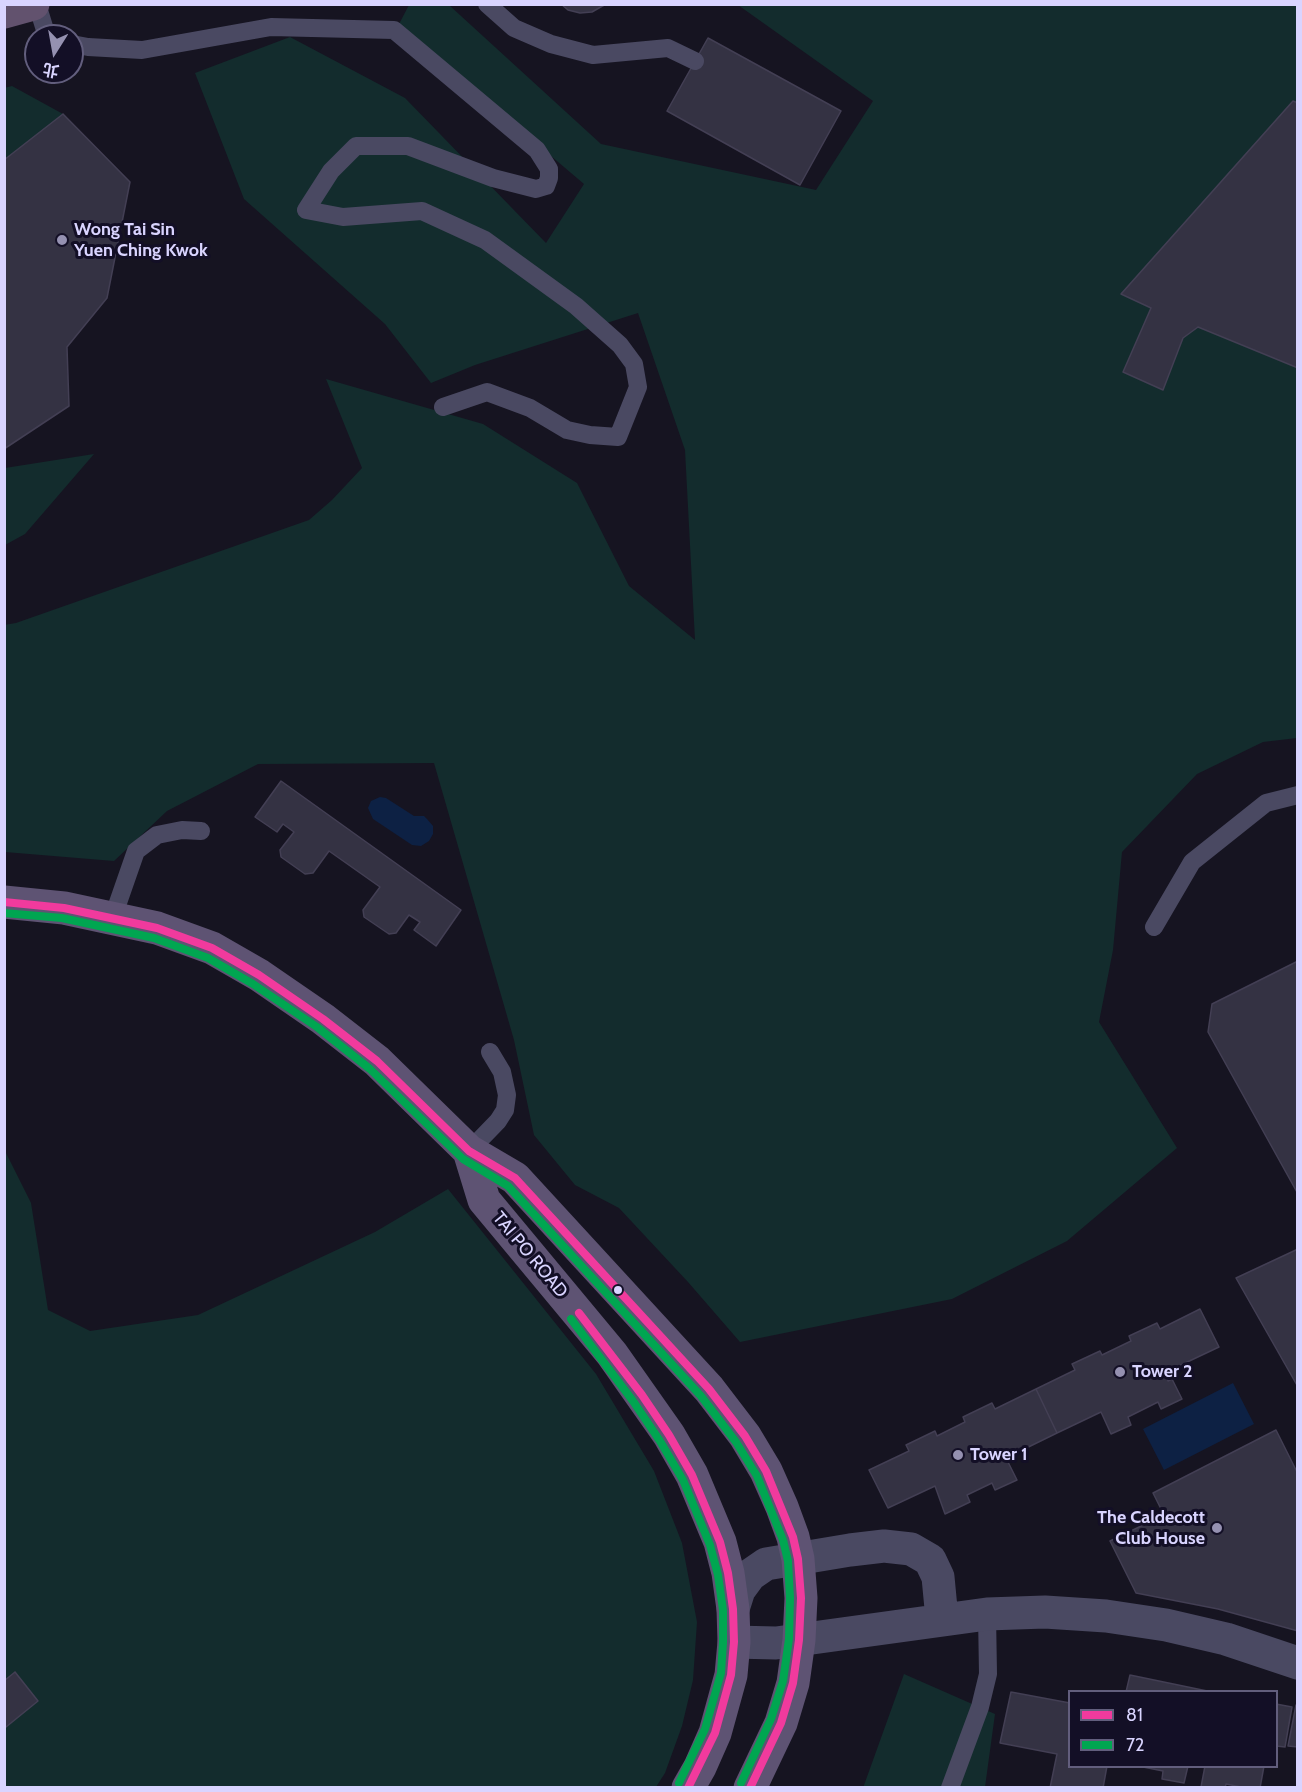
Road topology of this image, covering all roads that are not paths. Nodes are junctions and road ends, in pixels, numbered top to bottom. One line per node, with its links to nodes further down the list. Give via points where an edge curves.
1 (35, 4): 3 (highway); 4 (lane)
2 (487, 4): 6 (lane, via 514,28 550,44 593,55 668,48)
3 (4, 12)
4 (43, 24)
5 (84, 46): 7 (lane, via 142,50 272,27 394,30 537,150 549,169 549,178 546,186 536,189 493,178 408,146 356,146 331,171 306,210 343,217 422,211 485,240 576,306 620,345 634,364 638,387 618,437 567,430 530,408 487,392)
6 (695, 61)
7 (443, 407)
8 (1298, 795): 12 (lane, via 1266,802 1192,862)
9 (201, 831): 11 (lane, via 157,835 136,851)
10 (4, 902): 11 (main road, TAI PO ROAD)
11 (113, 917): 14 (main road, TAI PO ROAD, via 212,948 259,975 377,1061)
12 (1154, 927)
13 (490, 1052): 14 (lane, via 502,1071 507,1095 505,1110)
14 (469, 1150): 15 (main road, TAI PO ROAD, via 515,1178 709,1389 766,1471); 16 (main road, TAI PO ROAD, via 484,1200 605,1346 669,1435 692,1475 716,1532)
15 (798, 1559): 16 (street, via 766,1564 750,1575 739,1590); 18 (street, via 884,1546 911,1549 930,1560 938,1577); 19 (main road, TAI PO ROAD)
16 (733, 1609): 20 (main road, TAI PO ROAD)
17 (987, 1614): 18 (street); 21 (street, via 1045,1612 1166,1625 1226,1639); 24 (lane, via 988,1674)
18 (942, 1619): 19 (street)
19 (799, 1640): 20 (street); 23 (main road, TAI PO ROAD, via 793,1683 781,1723)
20 (734, 1642): 22 (main road, TAI PO ROAD, via 731,1675 715,1733)
21 (1298, 1663)
22 (688, 1788)
23 (750, 1788)
24 (950, 1788)

